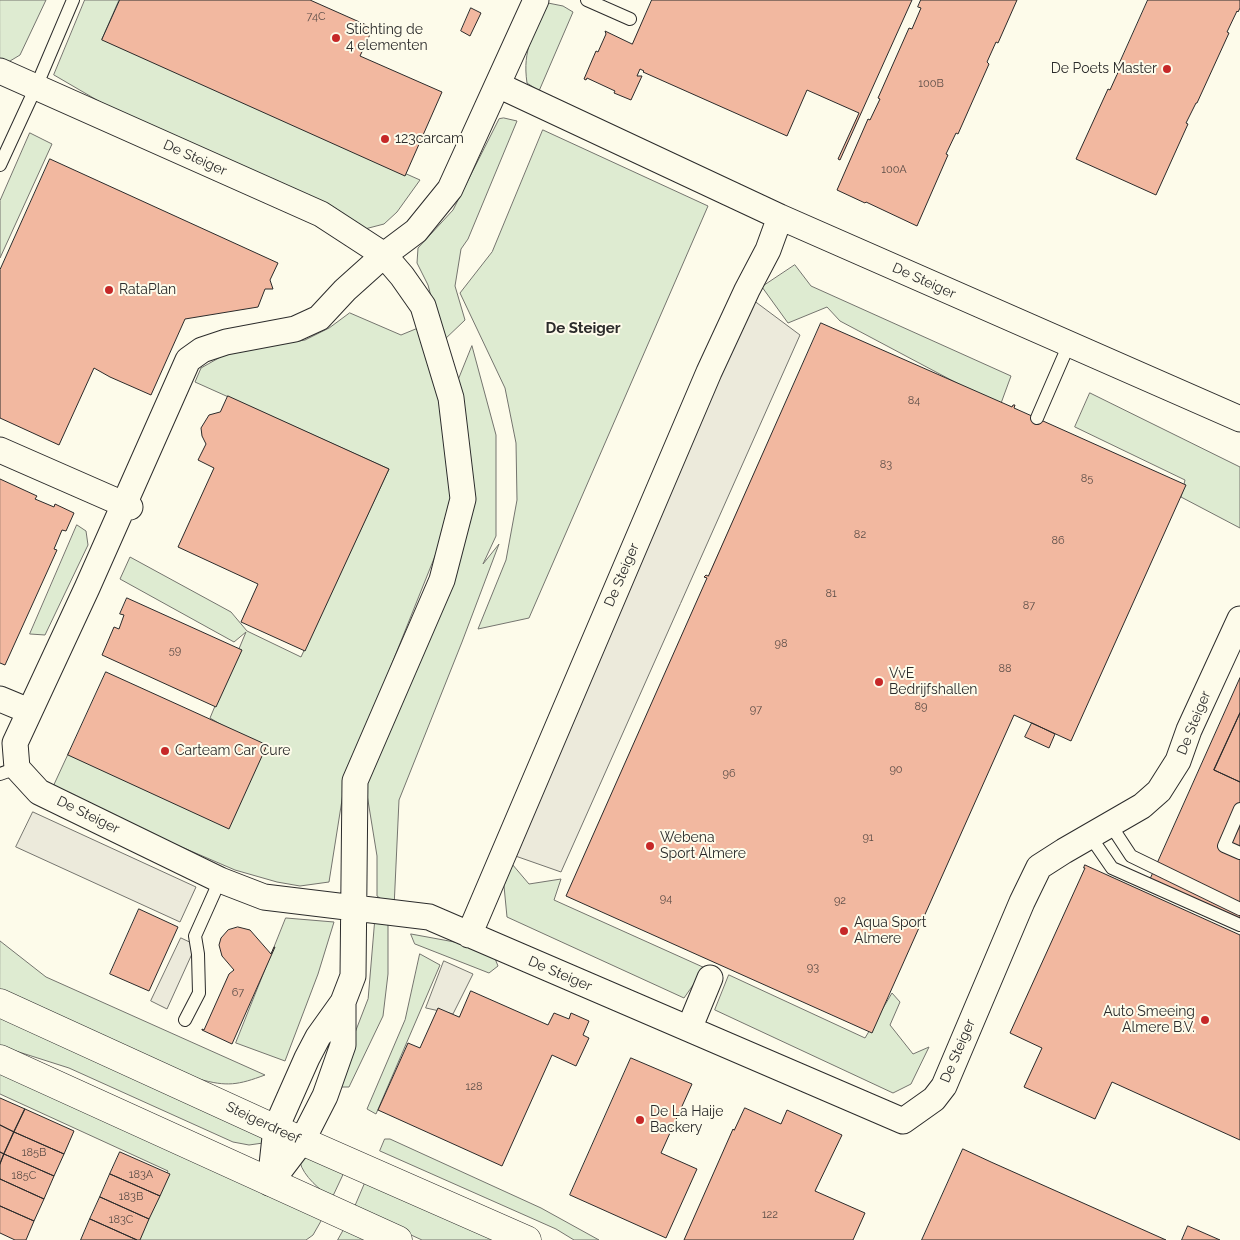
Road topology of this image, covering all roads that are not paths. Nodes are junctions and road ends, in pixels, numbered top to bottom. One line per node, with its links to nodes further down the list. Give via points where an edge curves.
1 (73, 0): 7 (lane)
2 (536, 0): 6 (street, De Steiger)
3 (587, 0): 4 (lane)
4 (630, 19)
5 (0, 71): 7 (street, De Steiger)
6 (498, 85): 9 (street, De Steiger); 10 (street, De Steiger, via 450,189 416,231)
7 (36, 87): 8 (lane); 10 (street, De Steiger, via 321,214)
8 (0, 165)
9 (780, 217): 11 (street, De Steiger); 27 (street, De Steiger, via 768,250 709,372)
10 (384, 255): 15 (street, De Steiger, via 319,318 295,329 226,342 202,350 188,360); 24 (street, De Steiger, via 423,306 451,398 463,499 442,580 355,781)
11 (1068, 344): 12 (lane); 13 (street, De Steiger)
12 (1037, 418)
13 (1240, 419)
14 (0, 450): 15 (street)
15 (127, 506): 18 (street, De Steiger)
16 (1240, 619): 21 (street, De Steiger, via 1178,760 1159,790 1142,806)
17 (0, 699): 18 (street)
18 (29, 711): 19 (street, De Steiger, via 15,743)
19 (8, 771): 23 (street, De Steiger, via 39,792)
20 (1240, 809): 22 (lane, via 1224,846)
21 (1100, 830): 25 (lane, via 1131,856); 26 (lane, via 1112,868); 32 (street, De Steiger, via 1039,867 944,1086 934,1099 903,1121)
22 (1240, 853)
23 (220, 880): 24 (street, De Steiger, via 264,897); 31 (lane, via 195,936 199,993)
24 (355, 908): 27 (street, De Steiger, via 429,917); 29 (street, De Steiger, via 353,976)
25 (1240, 909)
26 (1240, 925)
27 (469, 935): 32 (street, De Steiger)
28 (710, 978): 32 (street)
29 (343, 1002): 34 (street, De Steiger, via 318,1037); 35 (street, De Steiger, via 343,1045 325,1096)
30 (0, 1003): 34 (main road, Steigerdreef)
31 (185, 1020)
32 (689, 1030)
33 (0, 1060): 36 (main road)
34 (276, 1128): 35 (main road, Steigerdreef); 36 (street, De Steiger)
35 (302, 1141): 36 (street, De Steiger); 38 (main road, Steigerdreef)
36 (270, 1182): 37 (main road)
37 (398, 1240)
38 (527, 1240)

